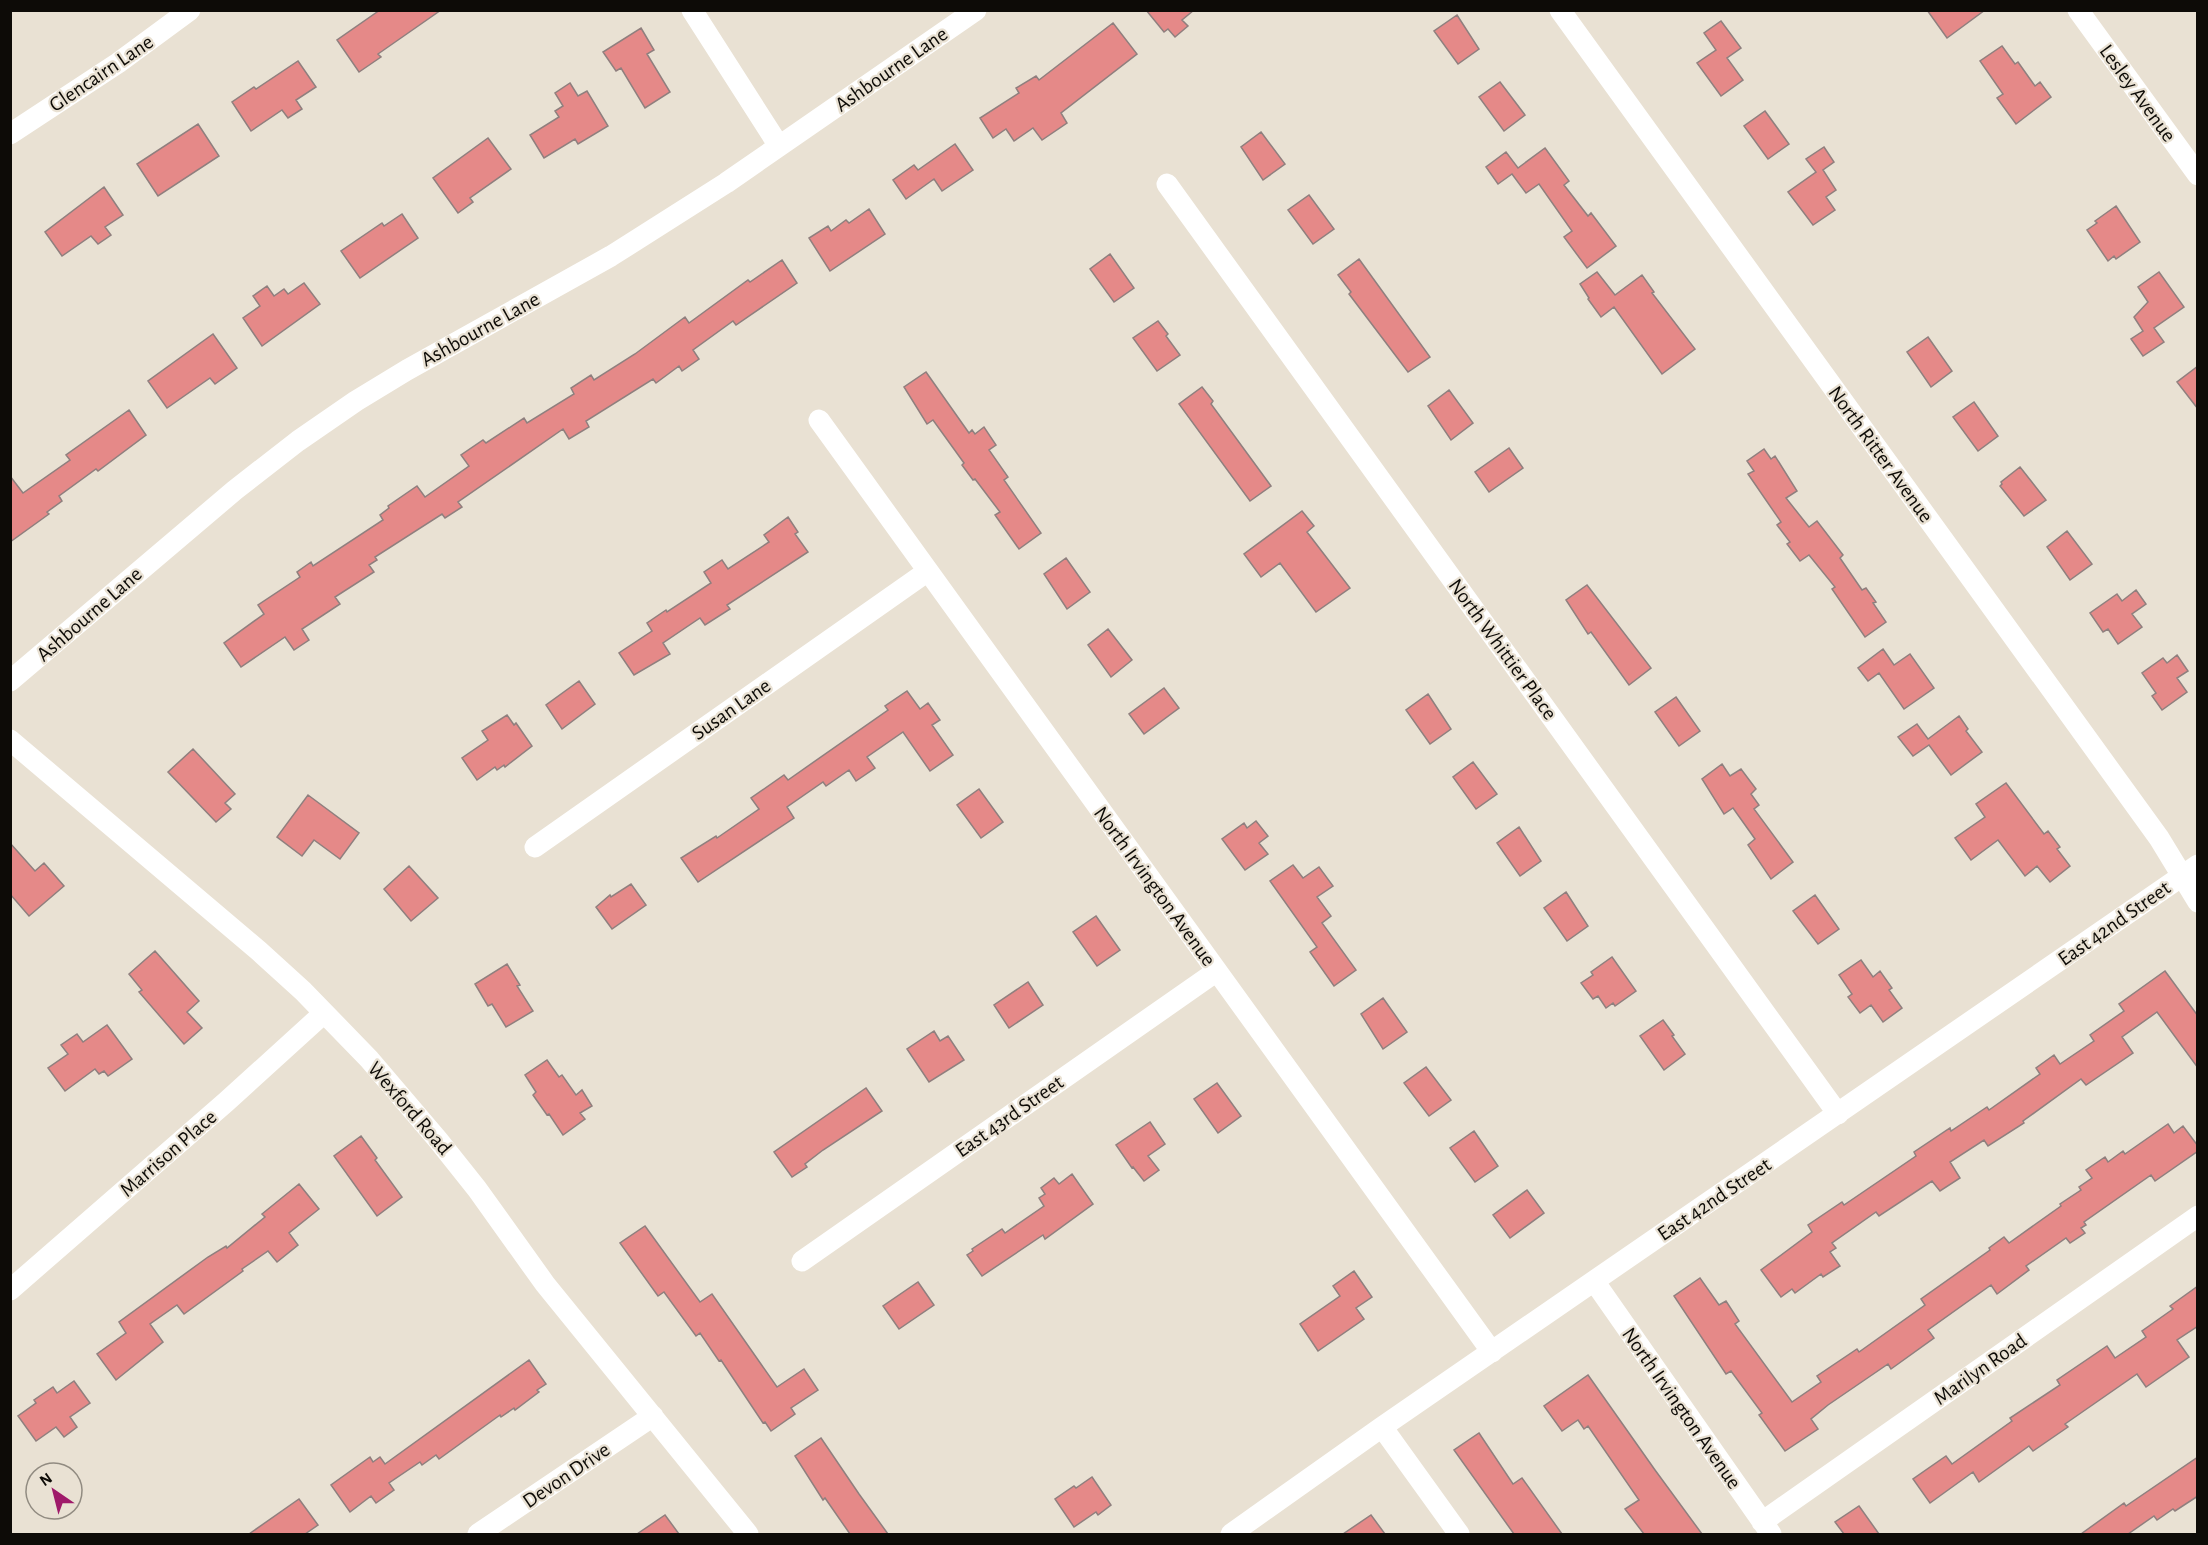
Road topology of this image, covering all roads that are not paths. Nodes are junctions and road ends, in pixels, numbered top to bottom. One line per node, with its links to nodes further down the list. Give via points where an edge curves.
1 (190, 10): 6 (street, Glencairn Lane)
2 (692, 10): 7 (street)
3 (976, 10): 7 (street, Ashbourne Lane)
4 (1560, 10): 15 (street, North Ritter Avenue, via 2159,838)
5 (2078, 10): 8 (street, Lesley Avenue)
6 (10, 134)
7 (779, 146): 12 (street, Ashbourne Lane, via 611,256 407,370 298,441)
8 (2198, 175)
9 (1167, 184): 19 (street, North Whittier Place)
10 (819, 420): 11 (street, North Irvington Avenue)
11 (928, 571): 14 (street, Susan Lane); 17 (street, North Irvington Avenue)
12 (10, 681)
13 (10, 740): 18 (street, Wexford Road, via 236,931)
14 (535, 847)
15 (2190, 871): 16 (street, North Ritter Avenue); 19 (street, East 42nd Street)
16 (2198, 902)
17 (1216, 972): 21 (street, East 43rd Street); 24 (street, North Irvington Avenue)
18 (324, 1013): 23 (street, Marrison Place); 25 (street, Wexford Road, via 438,1140 545,1284)
19 (1838, 1114): 22 (street, East 42nd Street)
20 (2198, 1216): 27 (street, Marilyn Road)
21 (802, 1262)
22 (1594, 1281): 24 (street, East 42nd Street); 27 (street, North Irvington Avenue)
23 (10, 1290)
24 (1492, 1352): 26 (street, East 42nd Street)
25 (653, 1416): 28 (street, Devon Drive); 29 (street, Wexford Road)
26 (1382, 1427): 30 (street, East 42nd Street); 31 (street)
27 (1766, 1528)
28 (478, 1534)
29 (748, 1534)
30 (1231, 1534)
31 (1459, 1534)

